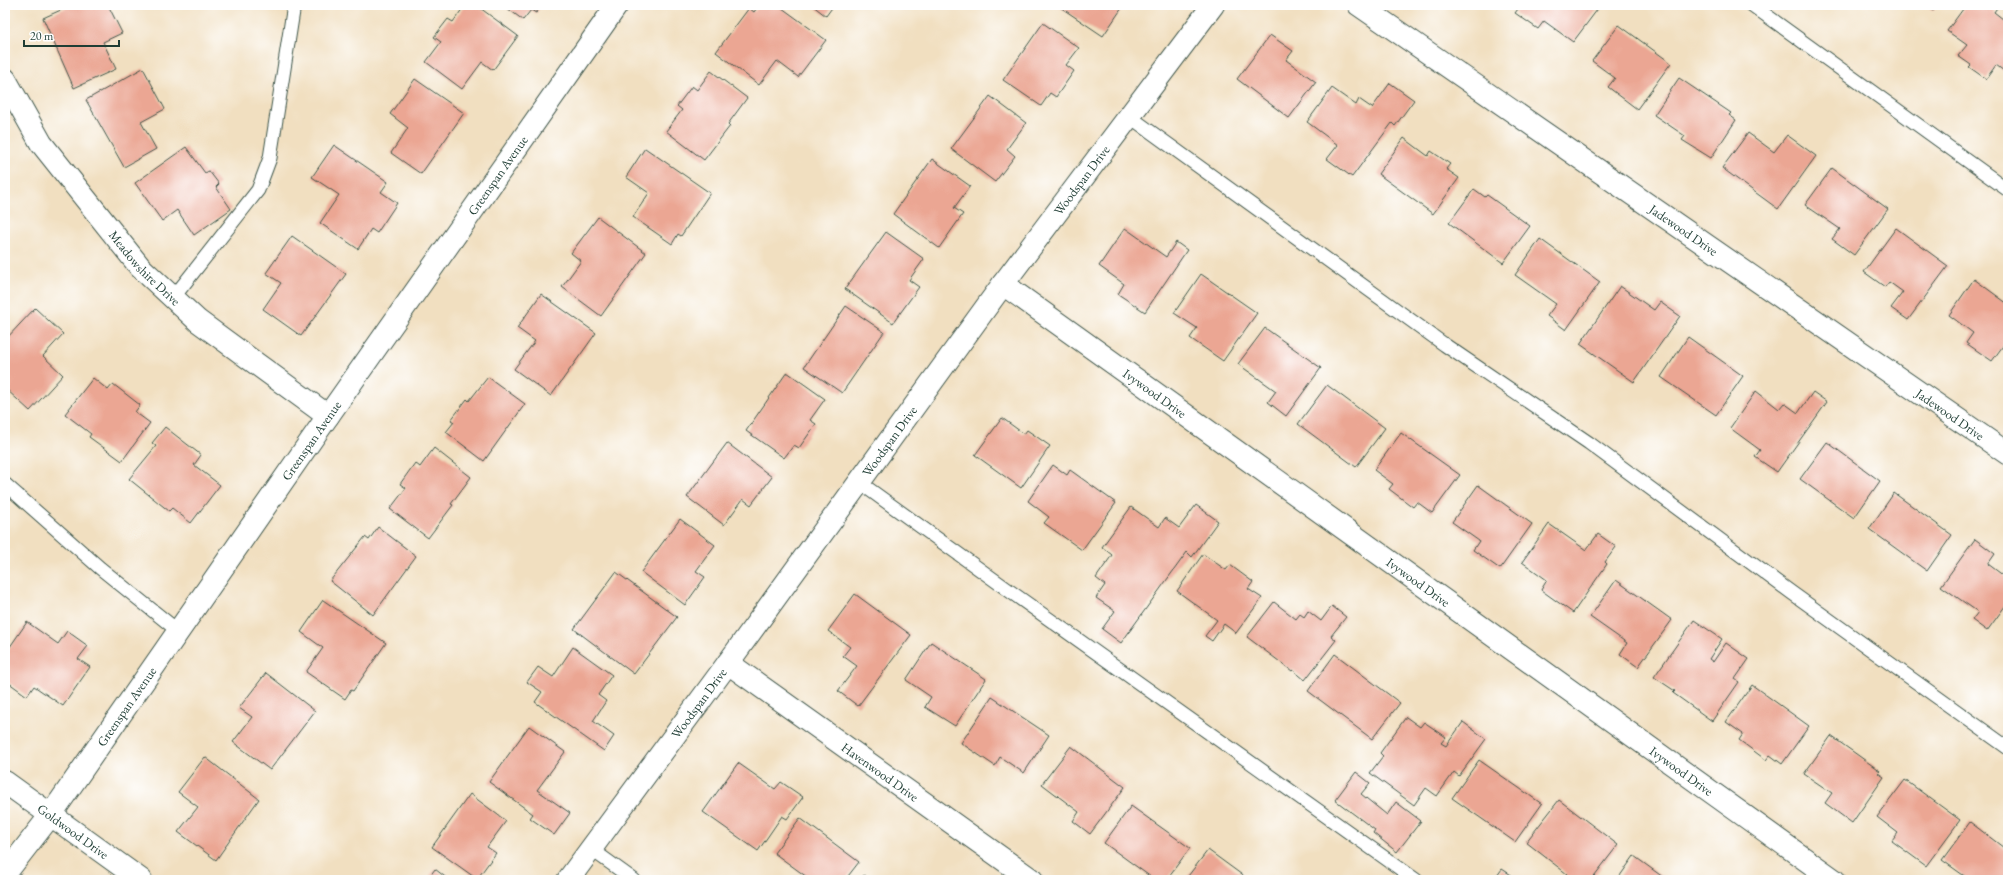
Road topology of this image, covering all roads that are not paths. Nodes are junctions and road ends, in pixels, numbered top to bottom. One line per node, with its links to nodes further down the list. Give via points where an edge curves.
1 (294, 5): 10 (lane, via 270,158 258,190)
2 (617, 5): 11 (street, Greenspan Avenue)
3 (1213, 5): 7 (street, Woodspan Drive)
4 (1359, 5): 12 (street, Jadewood Drive)
5 (1752, 5): 8 (lane)
6 (5, 79): 10 (street, Meadowshire Drive, via 41,143 140,267)
7 (1129, 116): 9 (street, Woodspan Drive); 17 (lane, via 1445,345 1589,443)
8 (2008, 190)
9 (1003, 284): 13 (street, Woodspan Drive); 27 (street, Ivywood Drive)
10 (173, 298): 11 (street, Meadowshire Drive, via 198,321)
11 (328, 416): 15 (street, Greenspan Avenue)
12 (2008, 454)
13 (859, 482): 16 (street, Woodspan Drive); 26 (lane)
14 (5, 484): 15 (lane, via 100,568)
15 (178, 631): 19 (street, Greenspan Avenue)
16 (728, 663): 20 (street, Woodspan Drive); 25 (street, Havenwood Drive)
17 (2008, 748)
18 (5, 782): 19 (street, Goldwood Drive)
19 (50, 816): 21 (street, Greenspan Avenue); 22 (street, Goldwood Drive)
20 (591, 849): 23 (street, Woodspan Drive); 24 (lane)
21 (5, 874)
22 (141, 880)
23 (568, 880)
24 (634, 880)
25 (1032, 880)
26 (1416, 880)
27 (1834, 880)

